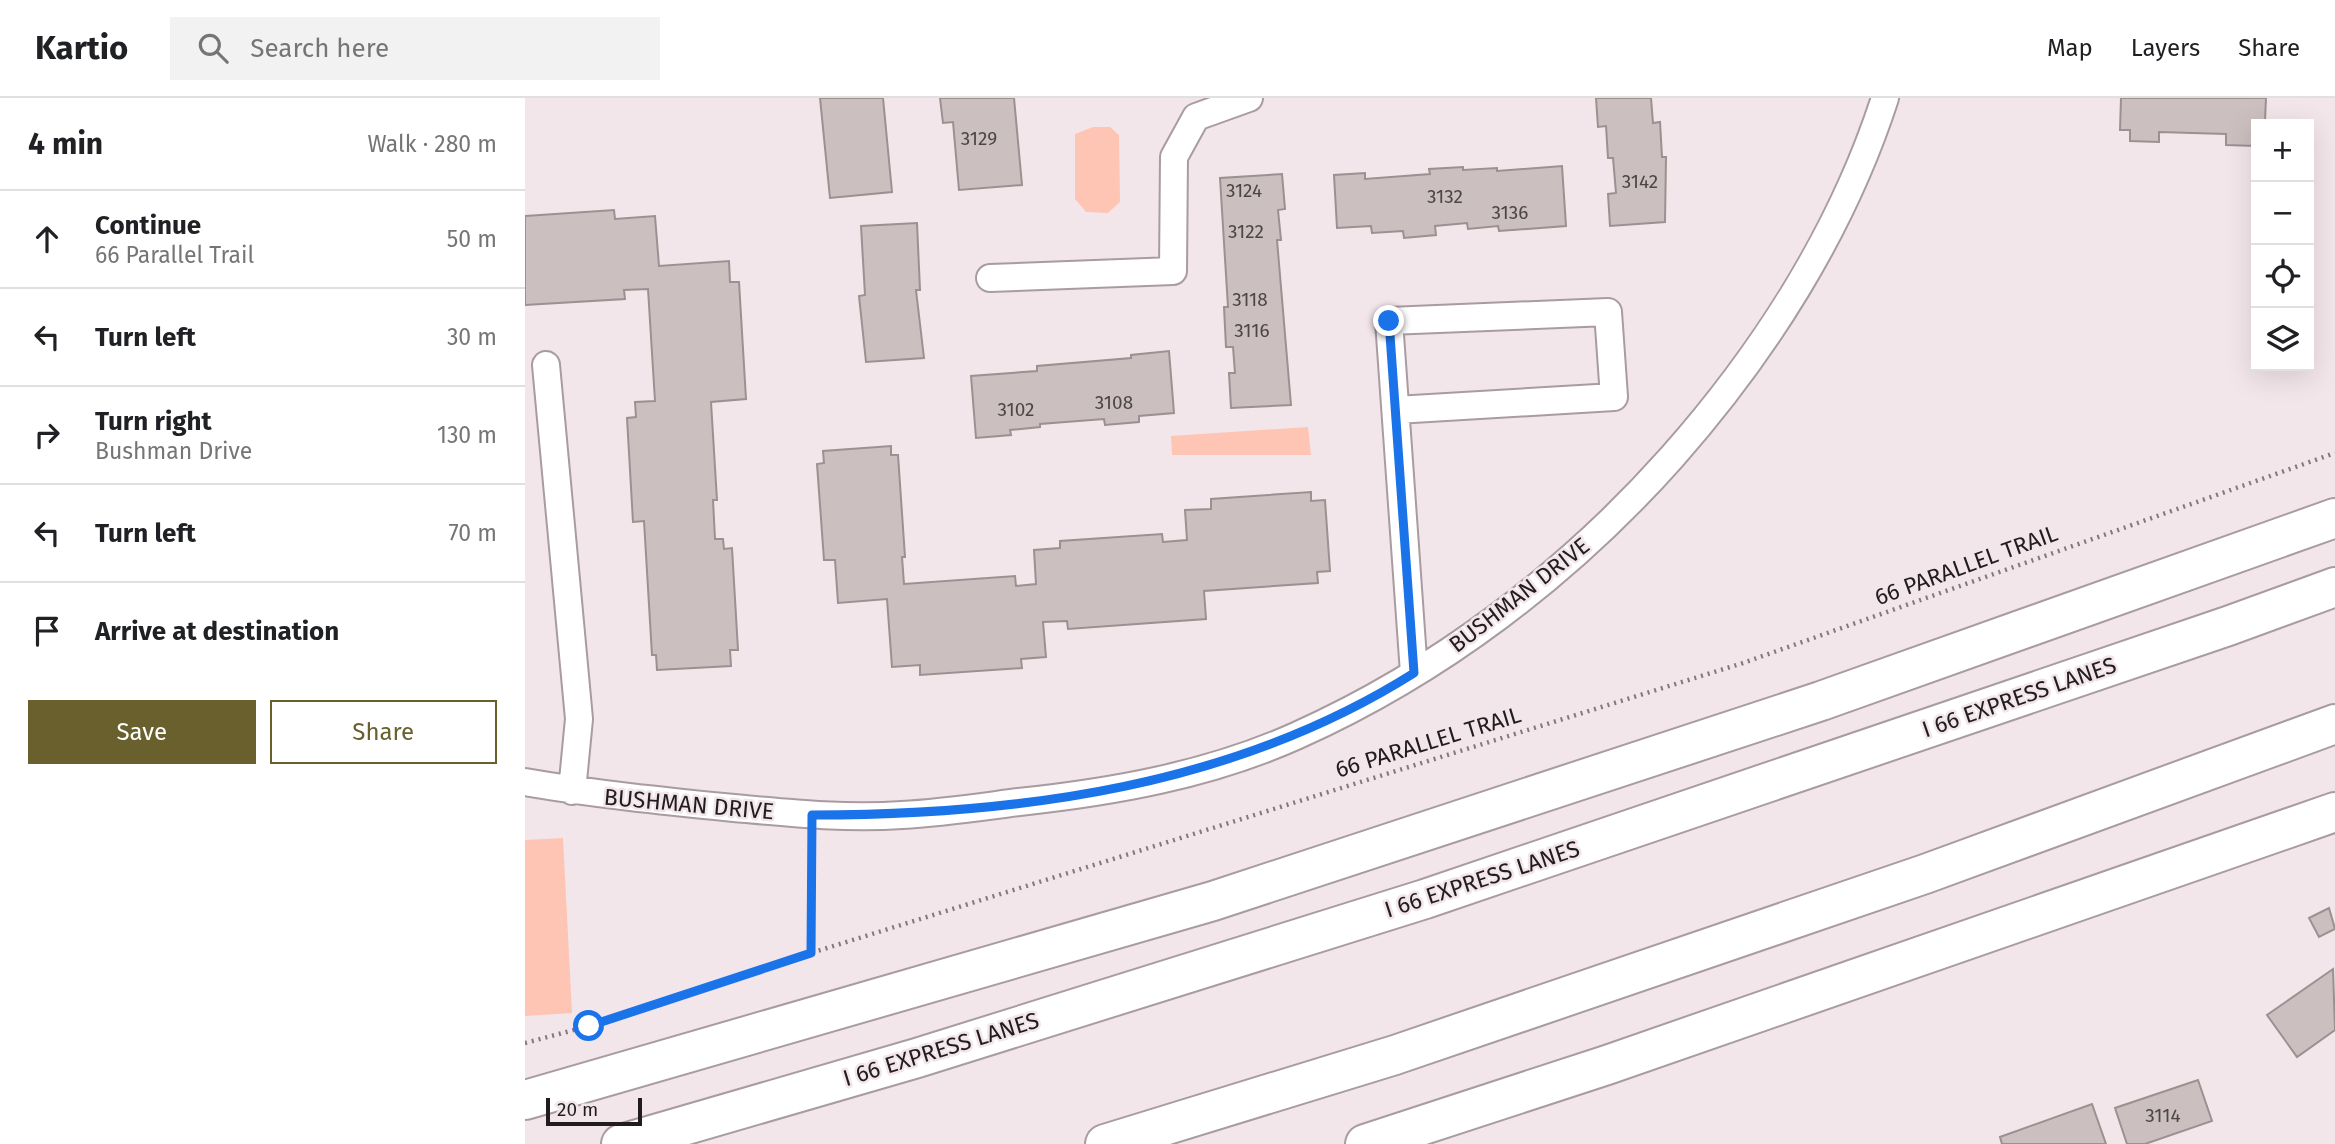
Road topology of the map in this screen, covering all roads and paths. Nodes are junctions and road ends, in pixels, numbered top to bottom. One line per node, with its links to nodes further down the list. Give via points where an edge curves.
1 (1249, 98): 3 (street, via 1195,117 1174,157 1173,271)
2 (1885, 98): 9 (street, BUSHMAN DRIVE, via 1845,198 1804,276 1709,415 1635,499 1554,573)
3 (990, 278)
4 (546, 365): 12 (street, via 579,719)
5 (1396, 410): 5 (street, via 1389,321 1608,312 1614,397); 9 (street)
6 (2335, 453): 15 (path, 66 PARALLEL TRAIL, via 1743,663)
7 (2335, 519): 17 (highway, via 1821,701 1213,901)
8 (2335, 587): 18 (highway, I 66 EXPRESS LANES, via 1425,900 918,1058)
9 (1414, 673): 14 (street, BUSHMAN DRIVE, via 1293,737 1201,770 1117,790 900,815)
10 (2335, 724): 19 (highway, via 1925,874 1395,1055)
11 (525, 782): 12 (street, BUSHMAN DRIVE)
12 (572, 791): 14 (street, BUSHMAN DRIVE)
13 (2335, 812): 20 (highway, via 1607,1065)
14 (812, 815): 15 (path)
15 (811, 953): 16 (path, 66 PARALLEL TRAIL)
16 (525, 1043)
17 (525, 1100)
18 (621, 1144)
19 (1105, 1144)
20 (1365, 1144)

